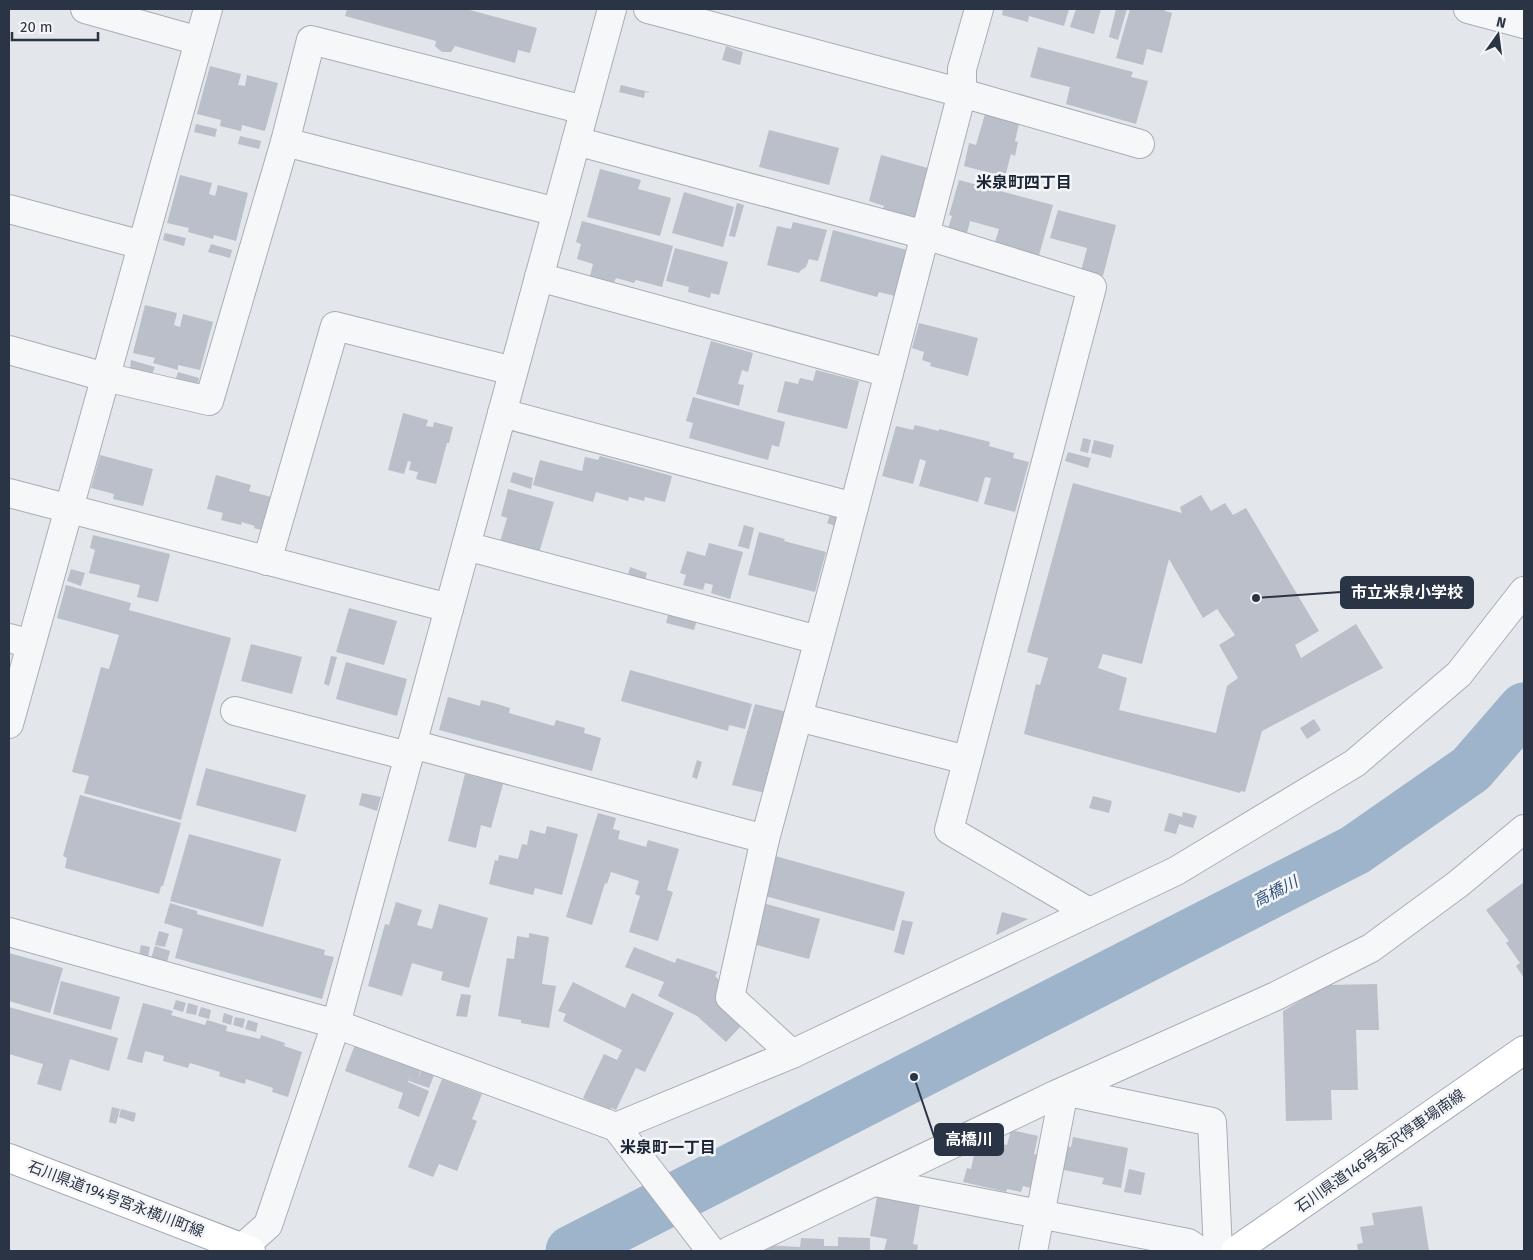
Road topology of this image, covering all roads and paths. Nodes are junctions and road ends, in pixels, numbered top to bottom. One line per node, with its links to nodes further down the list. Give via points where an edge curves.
1 (85, 9): 8 (street)
2 (208, 9): 8 (street)
3 (612, 9): 10 (street)
4 (648, 9): 9 (street)
5 (979, 9): 9 (street, via 962,69)
6 (1468, 9): 7 (street)
7 (1524, 24)
8 (199, 41): 17 (street)
9 (962, 93): 13 (street); 16 (street)
10 (584, 110): 11 (street); 12 (street, via 311,40)
11 (576, 141): 15 (street); 16 (street)
12 (285, 142): 15 (street); 22 (street, via 209,402)
13 (1140, 144)
14 (9, 208): 17 (street)
15 (557, 212): 18 (street)
16 (925, 235): 21 (street); 37 (street, via 1092,287)
17 (142, 246): 22 (street)
18 (539, 277): 20 (street); 21 (street)
19 (9, 350): 22 (street)
20 (513, 370): 23 (street); 28 (street, via 335,326)
21 (889, 373): 25 (street)
22 (105, 377): 26 (street)
23 (502, 412): 25 (street); 27 (street)
24 (9, 493): 26 (street)
25 (854, 507): 31 (street)
26 (69, 509): 28 (street); 32 (street)
27 (466, 546): 30 (street); 31 (street)
28 (267, 560): 30 (street)
29 (1524, 591): 40 (street, via 1459,674 1356,763 1176,871)
30 (449, 608): 36 (street)
31 (818, 640): 34 (street)
32 (20, 641): 35 (street)
33 (235, 711): 36 (street)
34 (798, 717): 37 (street); 39 (street)
35 (9, 724)
36 (410, 750): 39 (street); 42 (street)
37 (967, 760): 40 (street, via 949,830)
38 (1524, 829): 45 (street, via 1458,884 1371,948 1276,996)
39 (765, 839): 44 (street, via 730,997)
40 (1089, 912): 44 (street)
41 (9, 932): 42 (street)
42 (336, 1024): 46 (street); 51 (street, via 268,1225)
43 (1524, 1050): 55 (main road, 石川県道146号金沢停車場南線)
44 (792, 1054): 46 (street)
45 (1064, 1091): 48 (street); 49 (street); 54 (street, via 1212,1122)
46 (616, 1127): 50 (street)
47 (9, 1158): 51 (main road, 石川県道194号宮永横川町線)
48 (875, 1182): 49 (street); 50 (street)
49 (1040, 1214): 52 (street); 53 (street, via 1188,1243)
50 (716, 1249)
51 (244, 1250)
52 (1033, 1251)
53 (1200, 1251)
54 (1218, 1251)
55 (1235, 1251)

